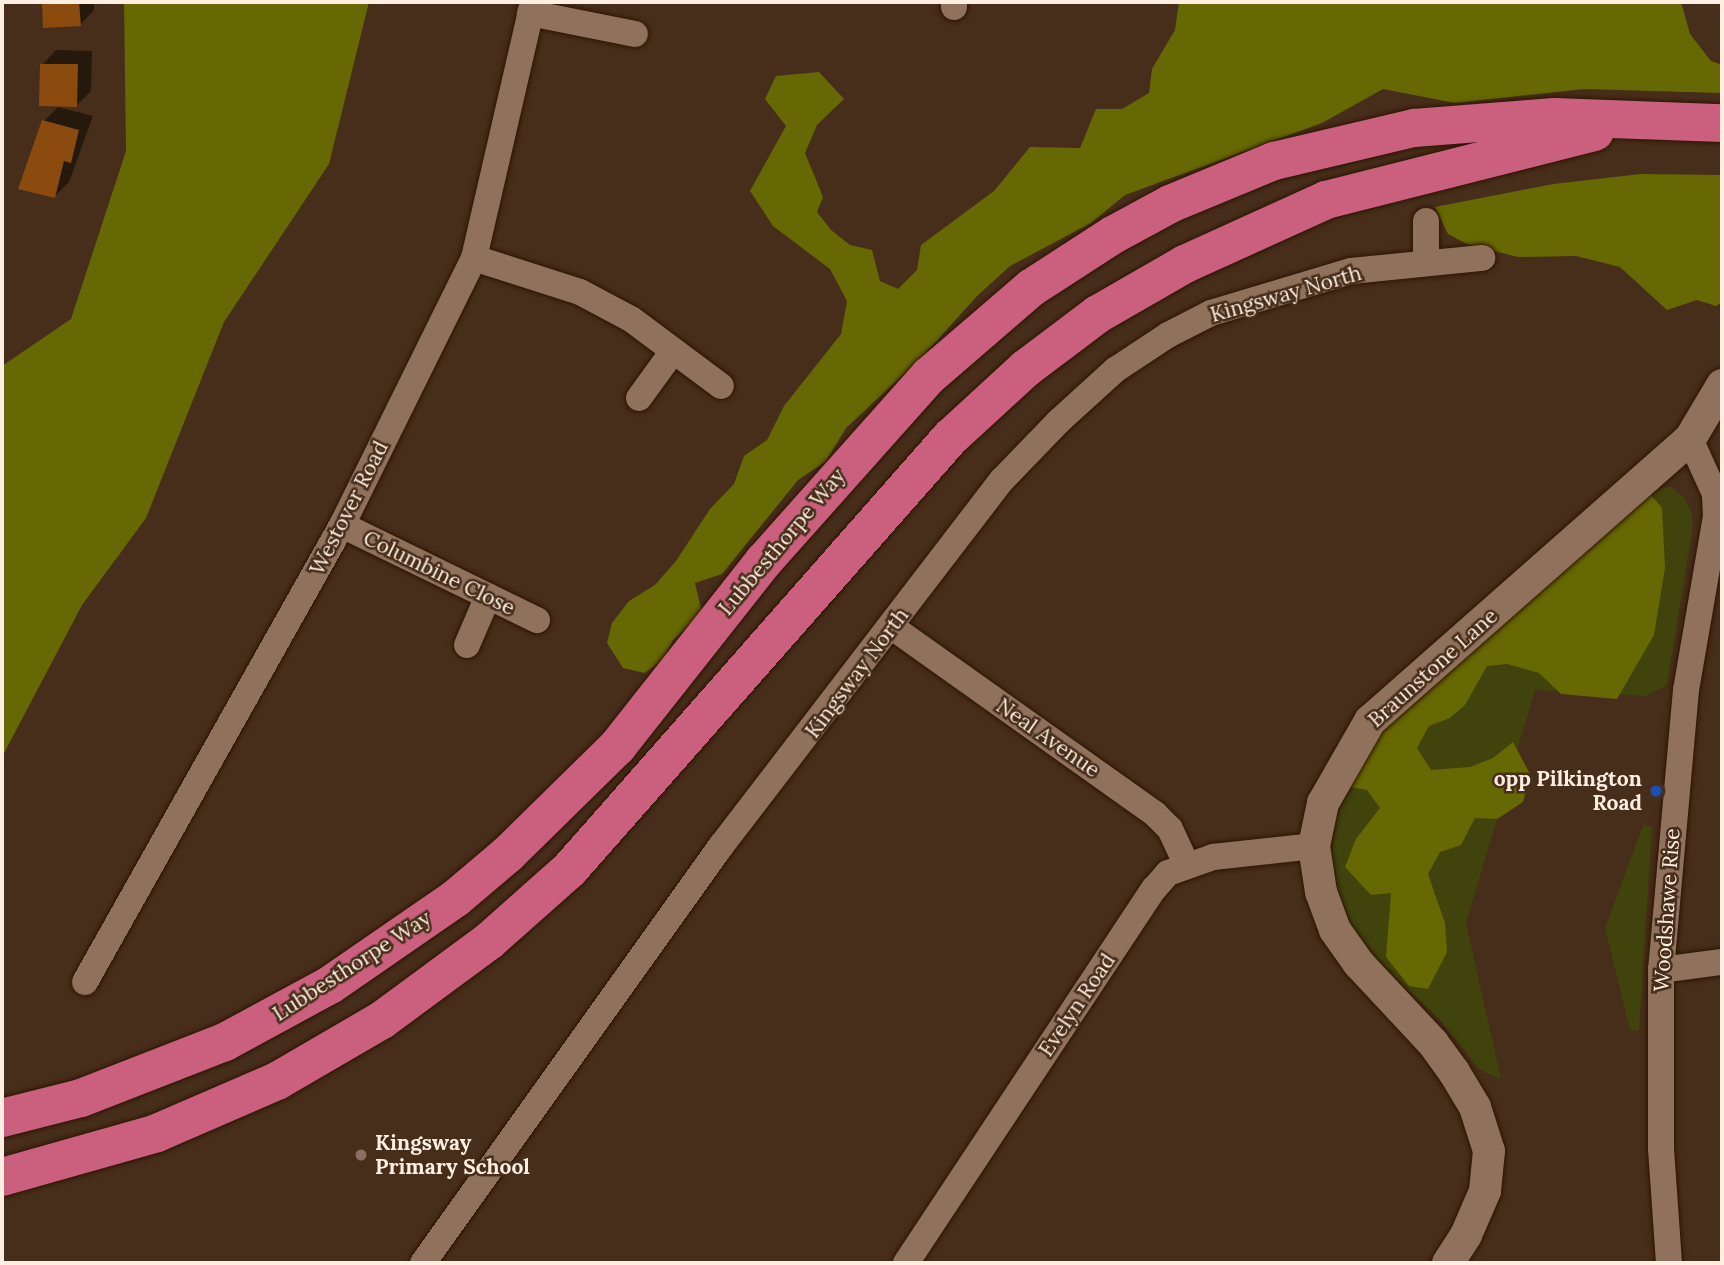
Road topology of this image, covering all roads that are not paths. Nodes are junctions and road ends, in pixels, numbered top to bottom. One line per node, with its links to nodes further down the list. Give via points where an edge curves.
1 (531, 8): 2 (street); 6 (street, Westover Road)
2 (635, 34)
3 (1631, 122): 4 (highway); 24 (highway, Lubbesthorpe Way, via 1555,117 1483,120 1343,141 1274,161 1212,186 1069,261 982,327 929,376 764,561 617,747 456,898 349,973 235,1037 92,1094); 25 (highway, via 1326,200 1140,287 1025,369 942,447 570,869 489,941 341,1046 219,1107 95,1154)
4 (1722, 123)
5 (1426, 221): 8 (street)
6 (474, 258): 9 (street, via 580,292 631,319); 14 (street, Westover Road)
7 (1482, 258): 8 (street, Kingsway North)
8 (1426, 263): 17 (street, Kingsway North, via 1351,271 1224,309 1168,335 1115,370 1002,480)
9 (673, 351): 11 (street); 12 (street)
10 (1722, 384): 13 (street, Braunstone Lane)
11 (721, 386)
12 (639, 398)
13 (1690, 439): 19 (street, Braunstone Lane, via 1370,722 1322,803); 22 (street, Woodshawe Rise, via 1715,494 1716,516 1686,690)
14 (342, 525): 15 (street, Columbine Close); 23 (street, Westover Road)
15 (488, 596): 16 (street, Columbine Close); 18 (street)
16 (537, 620)
17 (892, 627): 20 (street, Neal Avenue, via 1155,814 1170,829); 26 (street, Kingsway North, via 721,846)
18 (467, 645)
19 (1314, 846): 20 (street, Evelyn Road); 28 (street, Braunstone Lane, via 1321,892 1335,930 1359,964 1433,1043 1475,1107 1489,1151 1485,1191)
20 (1186, 864): 27 (street, Evelyn Road, via 1154,889)
21 (1722, 962): 22 (street)
22 (1661, 970): 29 (street, Woodshawe Rise, via 1661,1148)
23 (85, 982)
24 (2, 1118)
25 (2, 1177)
26 (423, 1263)
27 (906, 1263)
28 (1448, 1263)
29 (1669, 1263)

